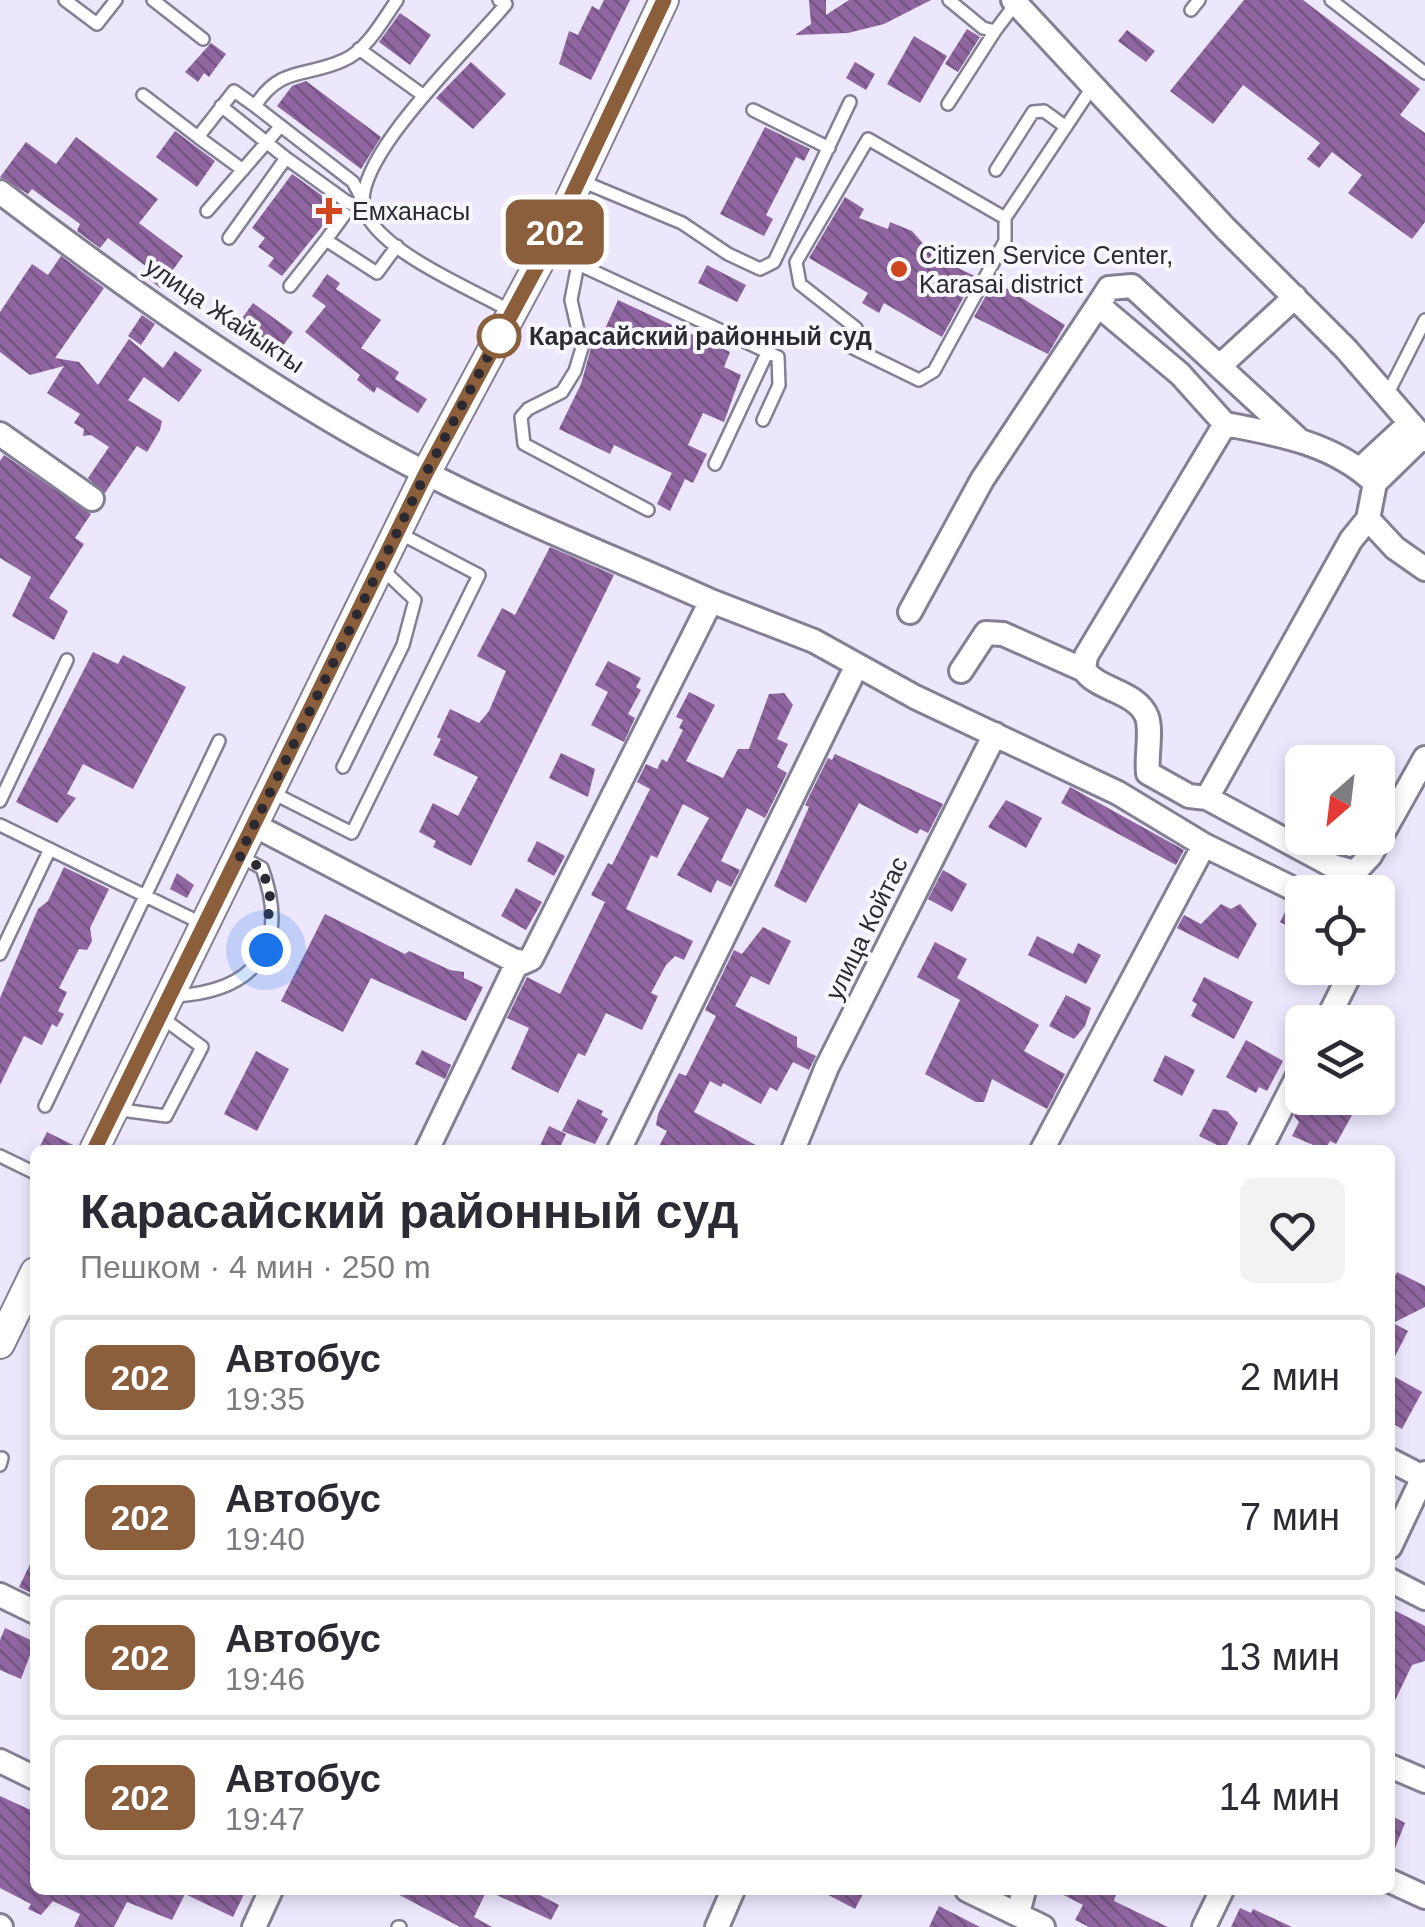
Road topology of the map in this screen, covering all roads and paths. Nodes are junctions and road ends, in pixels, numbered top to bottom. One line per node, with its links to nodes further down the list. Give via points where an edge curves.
1 (65, 0): 2 (lane, via 97,24)
2 (116, 0)
3 (153, 0): 11 (lane)
4 (397, 0): 12 (lane)
5 (664, 0): 30 (street)
6 (949, 0): 10 (lane)
7 (1331, 0): 13 (lane)
8 (505, 1): 16 (lane)
9 (1015, 2): 10 (lane); 14 (street)
10 (994, 31): 18 (lane)
11 (203, 39)
12 (359, 49): 16 (lane); 20 (lane, via 346,60 268,85)
13 (1425, 73)
14 (1094, 84): 22 (lane); 42 (street)
15 (143, 95): 24 (lane)
16 (424, 96): 32 (lane, via 365,180)
17 (850, 102): 26 (lane)
18 (948, 104)
19 (221, 106): 20 (lane, via 234,91); 24 (lane); 25 (lane)
20 (255, 106): 23 (lane)
21 (753, 110): 26 (lane)
22 (1066, 127): 29 (lane, via 1044,111 1034,112); 35 (lane)
23 (279, 128): 25 (lane); 32 (lane, via 353,182)
24 (198, 137): 28 (lane)
25 (267, 140): 27 (lane); 28 (lane)
26 (830, 148): 30 (lane, via 774,262 760,269 682,223)
27 (286, 158): 32 (lane, via 347,202); 36 (lane)
28 (243, 170): 33 (lane)
29 (996, 170)
30 (579, 180): 39 (street)
31 (0, 192): 55 (street, улица Жайыкты, via 321,413)
32 (363, 203): 38 (lane)
33 (207, 211)
34 (345, 214): 37 (lane)
35 (1005, 218): 35 (lane, via 1005,241 934,371 918,380 847,346 856,328 800,284 796,262 868,139)
36 (229, 238)
37 (326, 240): 38 (lane, via 377,273); 41 (lane)
38 (397, 246): 44 (lane)
39 (547, 248): 40 (lane); 44 (street)
40 (578, 264): 46 (lane); 58 (lane, via 571,300 580,356 562,392 522,418 524,444)
41 (290, 286)
42 (1295, 297): 47 (street); 48 (street)
43 (1098, 305): 47 (street, via 1109,288 1132,286); 50 (street, via 1180,374); 64 (street, via 982,480)
44 (512, 312): 55 (street)
45 (1425, 320): 48 (lane)
46 (768, 351): 49 (lane, via 778,356 782,374); 54 (lane)
47 (1222, 364): 53 (street)
48 (1386, 397): 52 (street)
49 (763, 420)
50 (1225, 424): 53 (street); 67 (street, via 1086,656)
51 (0, 434): 57 (street)
52 (1419, 434): 56 (street)
53 (1297, 438): 56 (street)
54 (715, 464)
55 (426, 473): 60 (street); 63 (street, улица Жайыкты)
56 (1368, 476): 59 (street)
57 (92, 499)
58 (648, 510)
59 (1368, 520): 62 (street); 74 (street)
60 (397, 532): 61 (street); 73 (lane, via 478,575 432,672 352,833)
61 (380, 567): 72 (lane, via 414,600 403,645); 73 (street)
62 (1425, 569)
63 (711, 602): 66 (street, улица Жайыкты, via 814,641); 85 (street, via 531,959)
64 (910, 612)
65 (67, 660): 75 (lane)
66 (856, 667): 69 (street, улица Жайыкты); 92 (street)
67 (1084, 670): 68 (street, via 1002,634 986,634); 74 (street, via 1140,704 1148,720 1148,773)
68 (960, 671)
69 (995, 734): 78 (street, улица Жайыкты, via 1118,793); 93 (street, улица Койтас)
70 (219, 742): 82 (lane)
71 (1425, 758): 74 (street, via 1355,872)
72 (343, 767)
73 (270, 792): 77 (street)
74 (1207, 798)
75 (0, 801)
76 (0, 825): 79 (lane)
77 (254, 825): 80 (street); 85 (street)
78 (1204, 845): 81 (street, улица Жайыкты); 94 (street)
79 (50, 849): 82 (lane); 84 (lane)
80 (239, 856): 83 (street); 86 (lane, via 262,868 270,894 266,950 258,966 236,982)
81 (1285, 885)
82 (146, 896): 83 (lane); 88 (lane)
83 (205, 925): 86 (street)
84 (0, 954)
85 (518, 962): 91 (street)
86 (165, 1006): 89 (street); 89 (lane, via 202,1048 166,1116)
87 (1285, 1101): 95 (street)
88 (45, 1106)
89 (114, 1109): 90 (street)
90 (96, 1145)
91 (429, 1145)
92 (621, 1145)
93 (795, 1145)
94 (1045, 1145)
95 (1263, 1145)
96 (0, 1156): 97 (lane)
97 (30, 1171)
98 (30, 1282): 99 (street)
99 (0, 1344)
100 (1395, 1462): 101 (street)
101 (1424, 1476): 102 (street)
102 (1395, 1537)
103 (1395, 1583): 105 (street)
104 (0, 1595): 106 (street)
105 (1425, 1598)
106 (30, 1610)
107 (0, 1761): 109 (street)
108 (1395, 1768): 110 (street)
109 (30, 1776)
110 (1425, 1781)
111 (1395, 1883): 117 (street)
112 (269, 1895): 119 (street)
113 (732, 1895): 120 (street)
114 (978, 1895): 118 (street)
115 (1023, 1895): 118 (street)
116 (1213, 1895): 122 (street)
117 (1425, 1896)
118 (1018, 1914): 121 (street)
119 (254, 1927)
120 (717, 1927)
121 (1044, 1927)
122 (1204, 1927)

